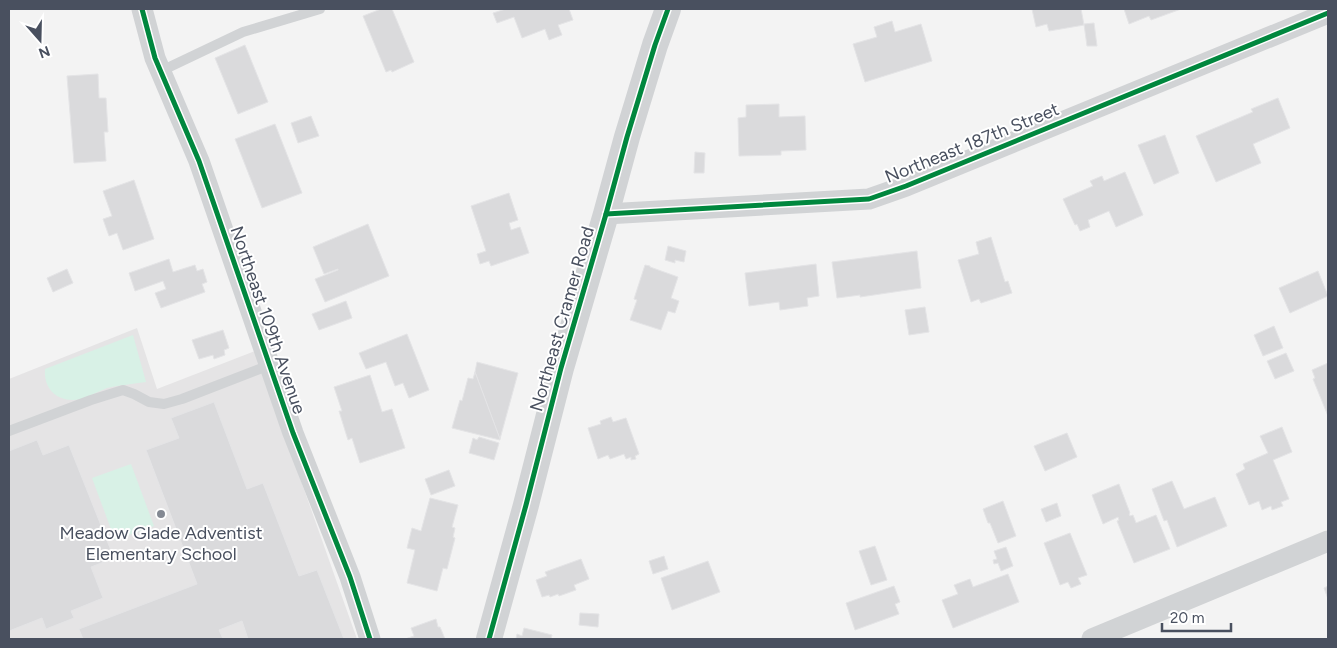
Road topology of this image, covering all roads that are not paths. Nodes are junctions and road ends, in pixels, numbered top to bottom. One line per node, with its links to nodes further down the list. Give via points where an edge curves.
1 (142, 9): 5 (street, Northeast 109th Avenue)
2 (320, 9): 5 (lane, via 243,32)
3 (668, 9): 6 (street, Northeast Cramer Road, via 654,45)
4 (1328, 13): 6 (street, Northeast 187th Street, via 906,186 869,198)
5 (161, 71): 7 (street, Northeast 109th Avenue, via 199,161)
6 (606, 214): 11 (street, Northeast Cramer Road, via 560,368)
7 (270, 365): 8 (lane, via 164,404 149,402 123,390); 10 (street, Northeast 109th Avenue)
8 (9, 431)
9 (1328, 541): 12 (street)
10 (370, 639)
11 (489, 639)
12 (1092, 639)

